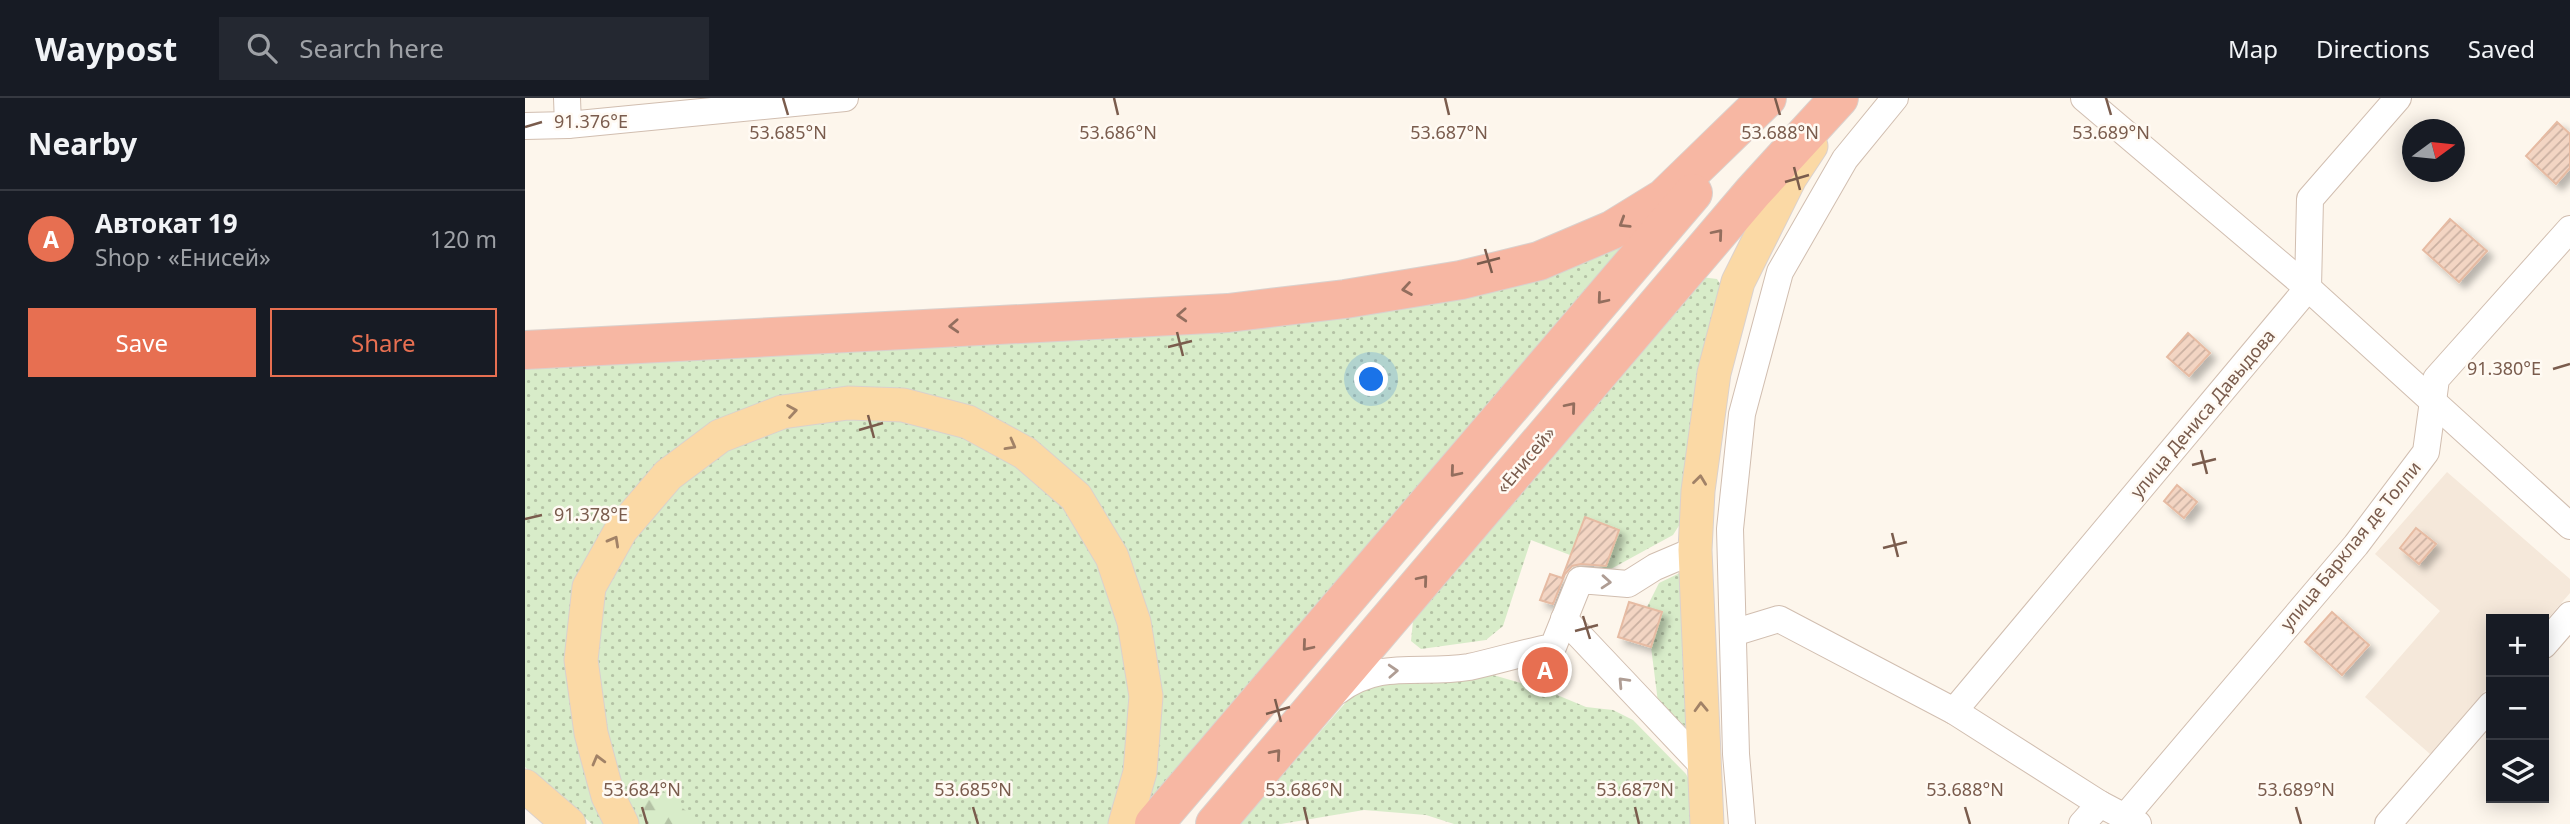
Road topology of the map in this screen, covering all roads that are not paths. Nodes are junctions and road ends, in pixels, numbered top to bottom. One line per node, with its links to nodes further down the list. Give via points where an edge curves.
1 (567, 98): 9 (street)
2 (845, 98): 9 (street)
3 (1767, 98): 13 (highway, one-way to 13, via 1664,198 1612,230 1539,261 1461,280 1228,313)
4 (1774, 98): 31 (highway, one-way to 31)
5 (1842, 98): 16 (main road, one-way to 5, via 1714,373 1738,282 1790,178); 21 (highway, «Енисей», one-way to 5, via 1753,192)
6 (1895, 98): 19 (street, via 1845,159 1780,272 1742,414 1730,529)
7 (2084, 98): 12 (street)
8 (2399, 98): 12 (street, via 2310,199)
9 (568, 125): 10 (street)
10 (525, 127)
11 (2570, 229): 14 (street, улица Барклая де Толли, via 2436,379)
12 (2308, 288): 14 (street); 22 (street, улица Дениса Давыдова)
13 (525, 350)
14 (2432, 403): 15 (street); 27 (street, улица Барклая де Толли, via 2426,452)
15 (2570, 526)
16 (1695, 550): 18 (street, one-way to 16, via 1580,580 1628,584); 24 (main road, one-way to 16)
17 (2570, 615): 20 (street)
18 (1564, 619): 21 (street, one-way to 18, via 1351,681 1372,672 1468,667 1553,647); 24 (street, one-way to 18)
19 (1733, 633): 22 (street, via 1779,619); 34 (street)
20 (2549, 639)
21 (1312, 711): 32 (highway, «Енисей», one-way to 21)
22 (1954, 711): 26 (street)
23 (2486, 711): 36 (street)
24 (1704, 767): 33 (main road)
25 (525, 786): 28 (main road)
26 (2099, 804): 27 (street); 35 (street)
27 (2132, 820)
28 (569, 824)
29 (622, 824): 30 (main road, one-way to 30, via 608,796 591,733 581,660 589,587 621,530 660,484 720,436 782,412 848,403 903,405 968,422 1025,453 1076,497 1112,557 1134,622 1146,696 1140,772)
30 (1125, 824)
31 (1154, 824)
32 (1215, 824)
33 (1707, 824)
34 (1742, 824)
35 (2082, 824)
36 (2388, 824)

